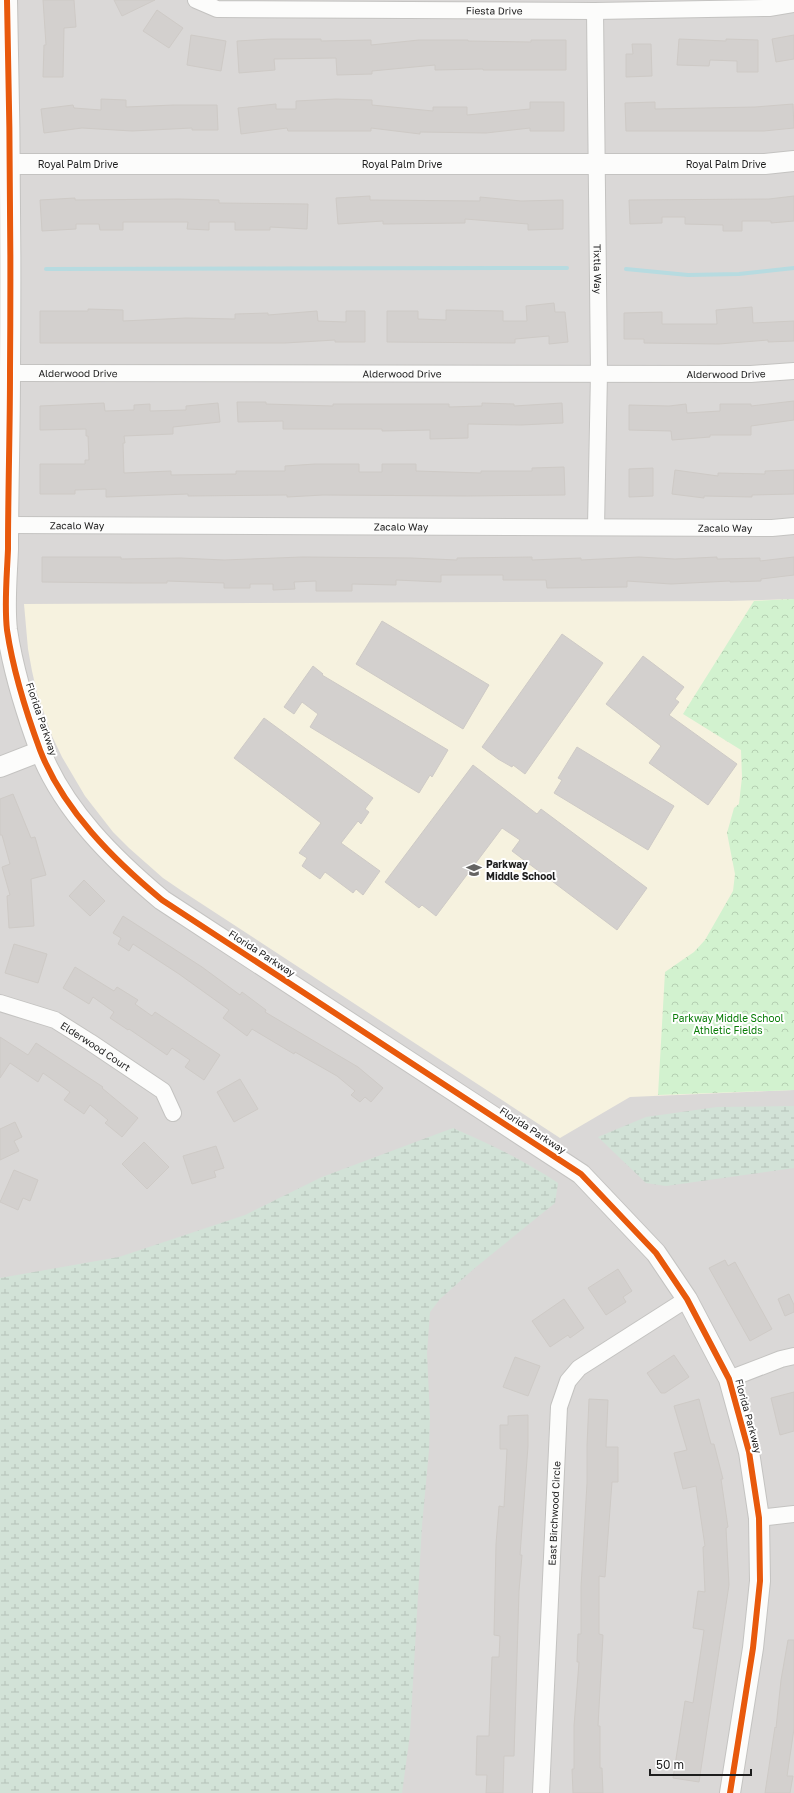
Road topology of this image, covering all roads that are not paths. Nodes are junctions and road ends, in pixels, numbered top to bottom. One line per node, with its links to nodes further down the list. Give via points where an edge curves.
1 (7, 0): 7 (street, Florida Parkway)
2 (196, 0): 4 (street, Fiesta Drive, via 217,9)
3 (794, 4): 4 (street, Fiesta Drive, via 762,8)
4 (594, 11): 6 (street, Tixtla Way)
5 (794, 160): 6 (street, Royal Palm Drive, via 765,164)
6 (597, 163): 7 (street, Royal Palm Drive); 10 (street, Tixtla Way)
7 (10, 164): 9 (street, Florida Parkway)
8 (794, 371): 10 (street, Alderwood Drive, via 751,374)
9 (10, 373): 10 (street, Alderwood Drive); 11 (street, Florida Parkway)
10 (598, 373): 13 (street, Tixtla Way)
11 (8, 525): 13 (street, Zacalo Way); 14 (street, Florida Parkway, via 7,628 19,685)
12 (794, 526): 13 (street, Zacalo Way)
13 (596, 527)
14 (41, 751): 15 (street); 18 (street, Florida Parkway, via 59,786 89,829 131,874 162,900 581,1174 656,1253)
15 (0, 767)
16 (0, 1003): 17 (street, Elderwood Court, via 55,1020 90,1042 163,1090)
17 (173, 1113)
18 (687, 1299): 20 (street, Florida Parkway); 23 (street, East Birchwood Circle, via 579,1368 568,1381 559,1407)
19 (794, 1356): 20 (street)
20 (729, 1379): 22 (street, Florida Parkway, via 750,1452)
21 (794, 1514): 22 (street)
22 (759, 1518): 24 (street, Florida Parkway, via 760,1581 754,1648)
23 (540, 1793)
24 (730, 1793)

